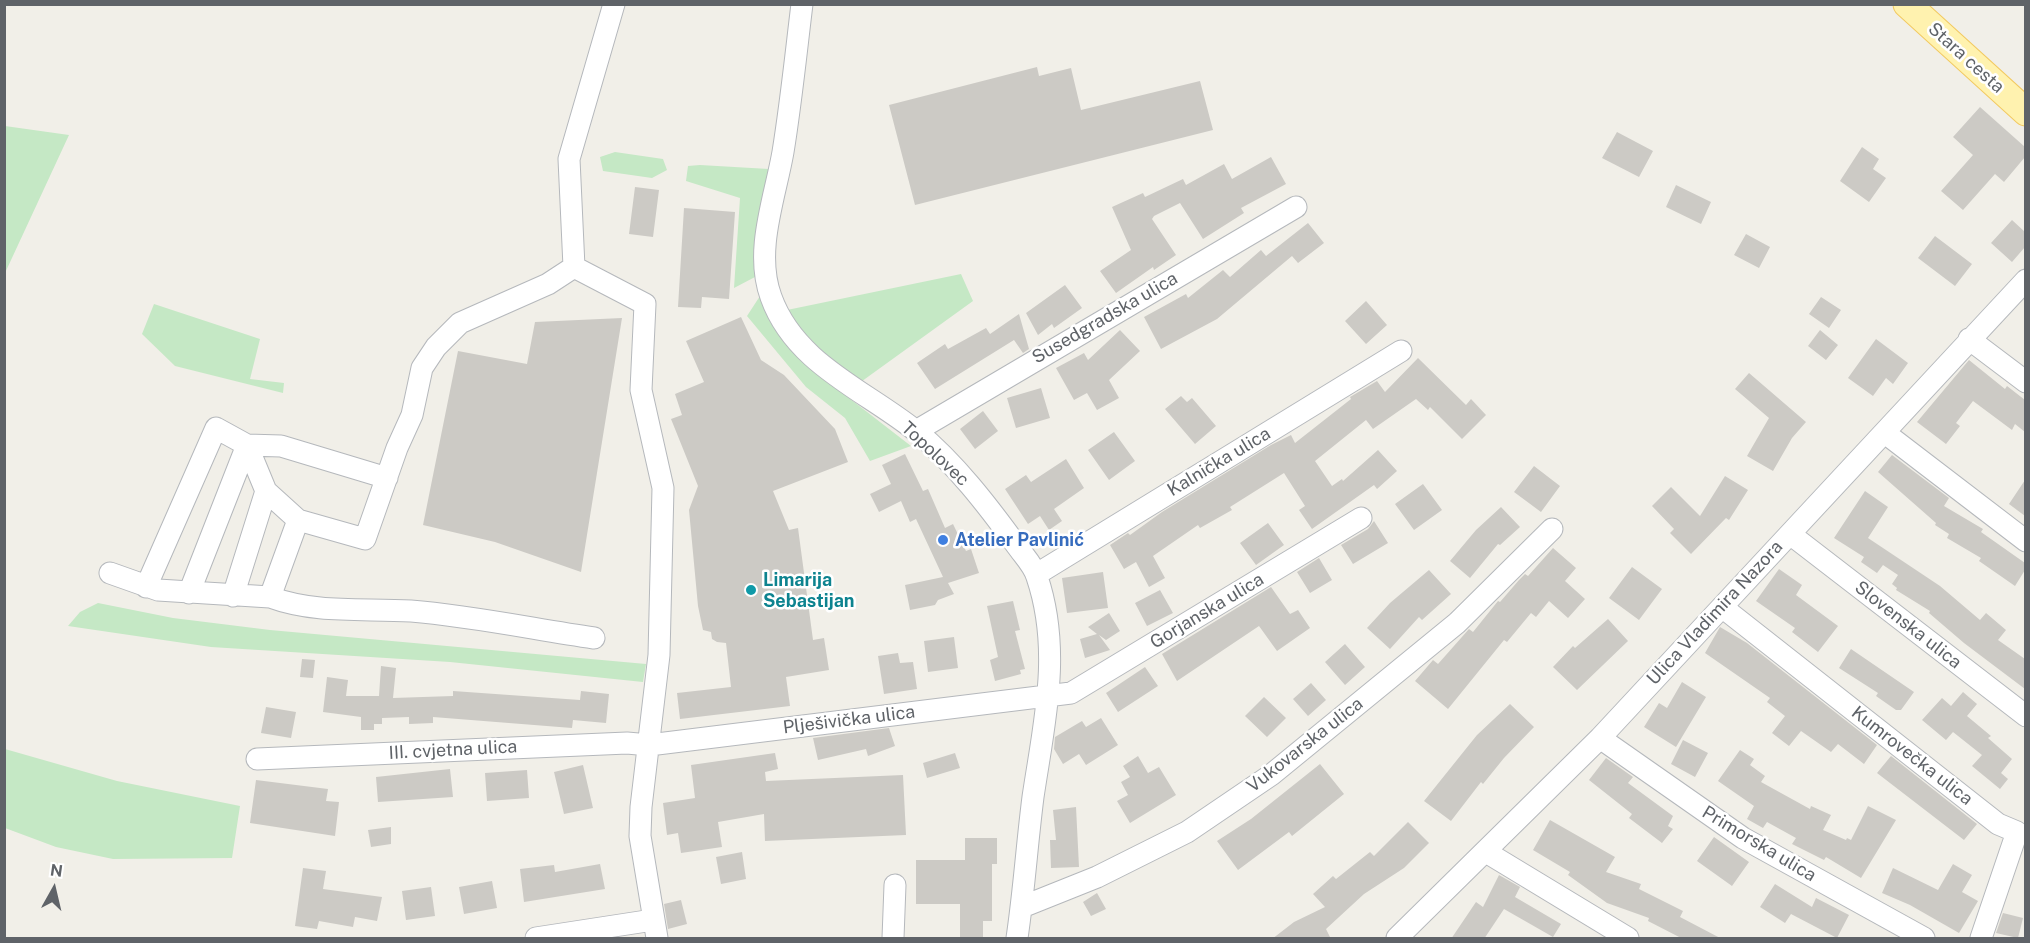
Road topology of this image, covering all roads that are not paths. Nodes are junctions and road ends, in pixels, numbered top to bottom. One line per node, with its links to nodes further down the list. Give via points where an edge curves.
1 (614, 4): 6 (street, via 569,159)
2 (802, 4): 11 (street, Topolovec, via 783,152 765,246 770,296 794,338 821,364)
3 (1907, 4): 4 (main road, Stara cesta)
4 (2025, 112)
5 (1296, 207): 11 (street, Susedgradska ulica)
6 (574, 267): 14 (street, via 548,284 460,323 436,347 422,368 412,415); 32 (street, via 645,304 641,390 663,488 659,655)
7 (2025, 280): 8 (street, Ulica Vladimira Nazora)
8 (1969, 339): 10 (street); 12 (street, Ulica Vladimira Nazora)
9 (1401, 351): 22 (street, Kalnička ulica)
10 (2025, 382)
11 (916, 431): 22 (street, Topolovec, via 995,515)
12 (1885, 433): 19 (street, Ulica Vladimira Nazora); 20 (street)
13 (247, 445): 14 (street, via 280,446); 15 (street); 23 (street, via 216,428); 24 (street)
14 (387, 478): 17 (street, via 365,539)
15 (266, 491): 17 (street); 25 (street)
16 (1361, 518): 29 (street, Gorjanska ulica, via 1071,693)
17 (298, 520): 26 (street)
18 (1552, 529): 37 (street, Vukovarska ulica, via 1458,623 1271,775 1187,832 1097,877)
19 (1790, 534): 27 (street, Ulica Vladimira Nazora); 30 (street, Slovenska ulica)
20 (2025, 541)
21 (110, 573): 23 (street)
22 (1037, 574): 29 (street, Topolovec, via 1046,610)
23 (146, 586): 24 (street)
24 (189, 593): 25 (street)
25 (233, 596): 26 (street)
26 (270, 597): 28 (street, via 336,611 411,611)
27 (1722, 606): 31 (street, Ulica Vladimira Nazora); 34 (street, Kumrovečka ulica, via 1998,824)
28 (594, 638)
29 (1050, 697): 32 (street, Plješivička ulica); 37 (street, Topolovec, via 1033,798)
30 (2025, 716)
31 (1600, 738): 35 (street, Ulica Vladimira Nazora); 44 (street, Primorska ulica, via 1743,838)
32 (649, 745): 33 (street, III. cvjetna ulica); 38 (street, via 640,836)
33 (257, 759)
34 (2021, 824): 45 (street, Kumrovečka ulica)
35 (1486, 852): 42 (street, Ulica Vladimira Nazora); 43 (street)
36 (895, 885): 40 (street)
37 (1022, 908): 41 (street, Topolovec)
38 (655, 929): 39 (street)
39 (536, 939)
40 (893, 939)
41 (1017, 939)
42 (1396, 939)
43 (1628, 939)
44 (1924, 939)
45 (1981, 939)

